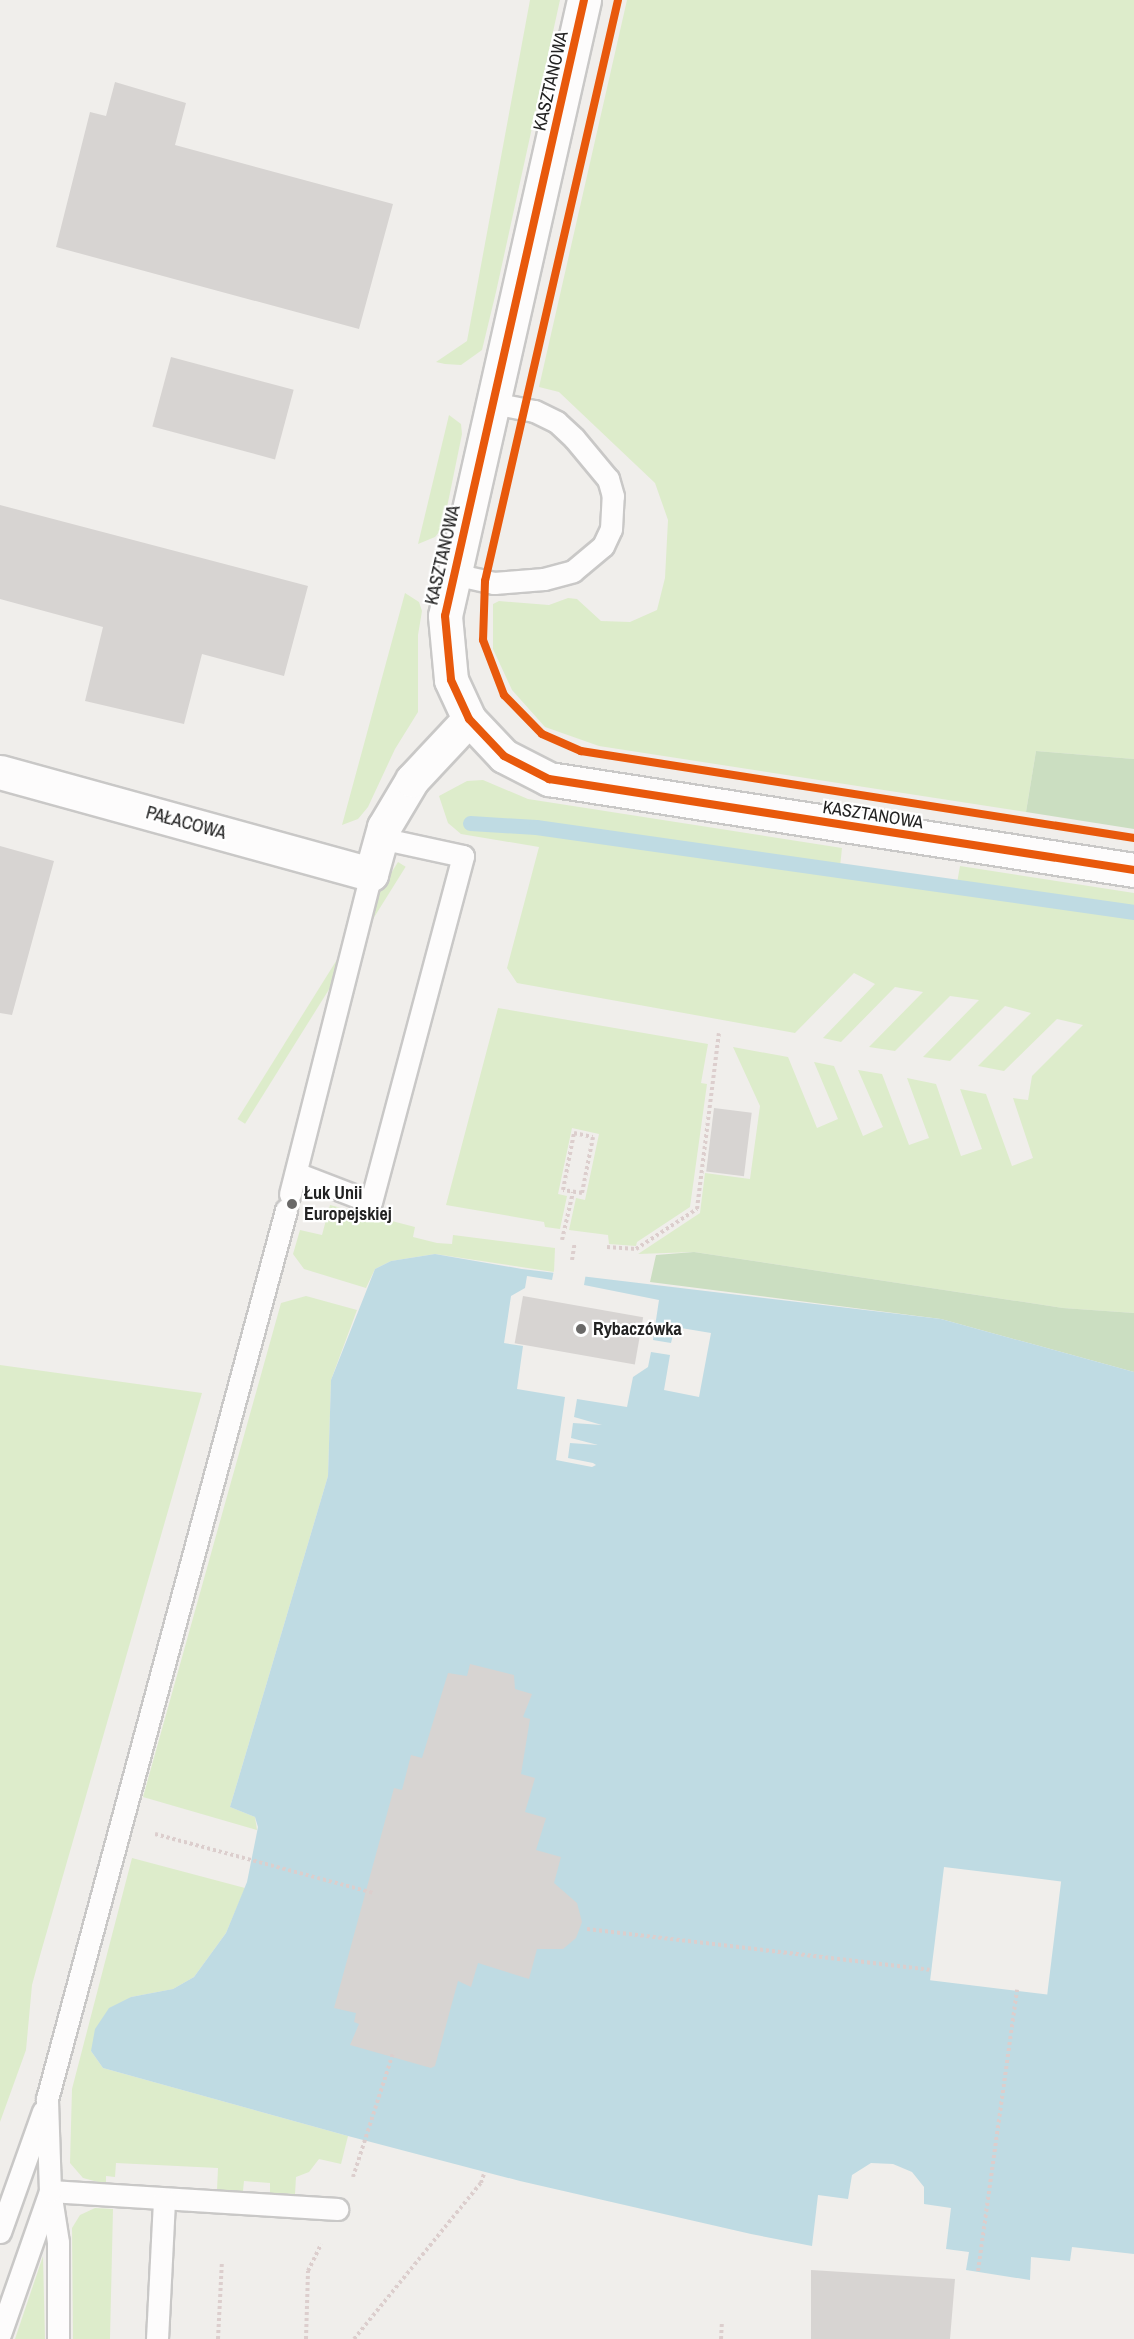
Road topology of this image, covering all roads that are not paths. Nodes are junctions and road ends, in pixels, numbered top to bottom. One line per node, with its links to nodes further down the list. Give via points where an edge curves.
1 (584, 0): 2 (street, KASZTANOWA)
2 (494, 403): 3 (street, KASZTANOWA); 3 (lane, via 534,411 557,422 574,438 608,479 613,496 610,529 603,546 573,571 494,583)
3 (454, 574): 4 (street, KASZTANOWA, via 445,616 445,645 455,693)
4 (469, 720): 6 (street, via 417,772); 7 (street, KASZTANOWA, via 504,756 549,779)
5 (0, 772): 8 (street, PAŁACOWA)
6 (380, 838): 8 (street); 9 (lane, via 463,856 371,1202)
7 (1134, 870)
8 (371, 874): 9 (lane)
9 (296, 1173): 10 (lane)
10 (47, 2099): 11 (lane); 14 (lane)
11 (50, 2191): 12 (lane); 15 (lane); 16 (lane, via 57,2242)
12 (164, 2199): 13 (lane); 17 (lane)
13 (337, 2209)
14 (0, 2232)
15 (0, 2334)
16 (58, 2339)
17 (157, 2339)

